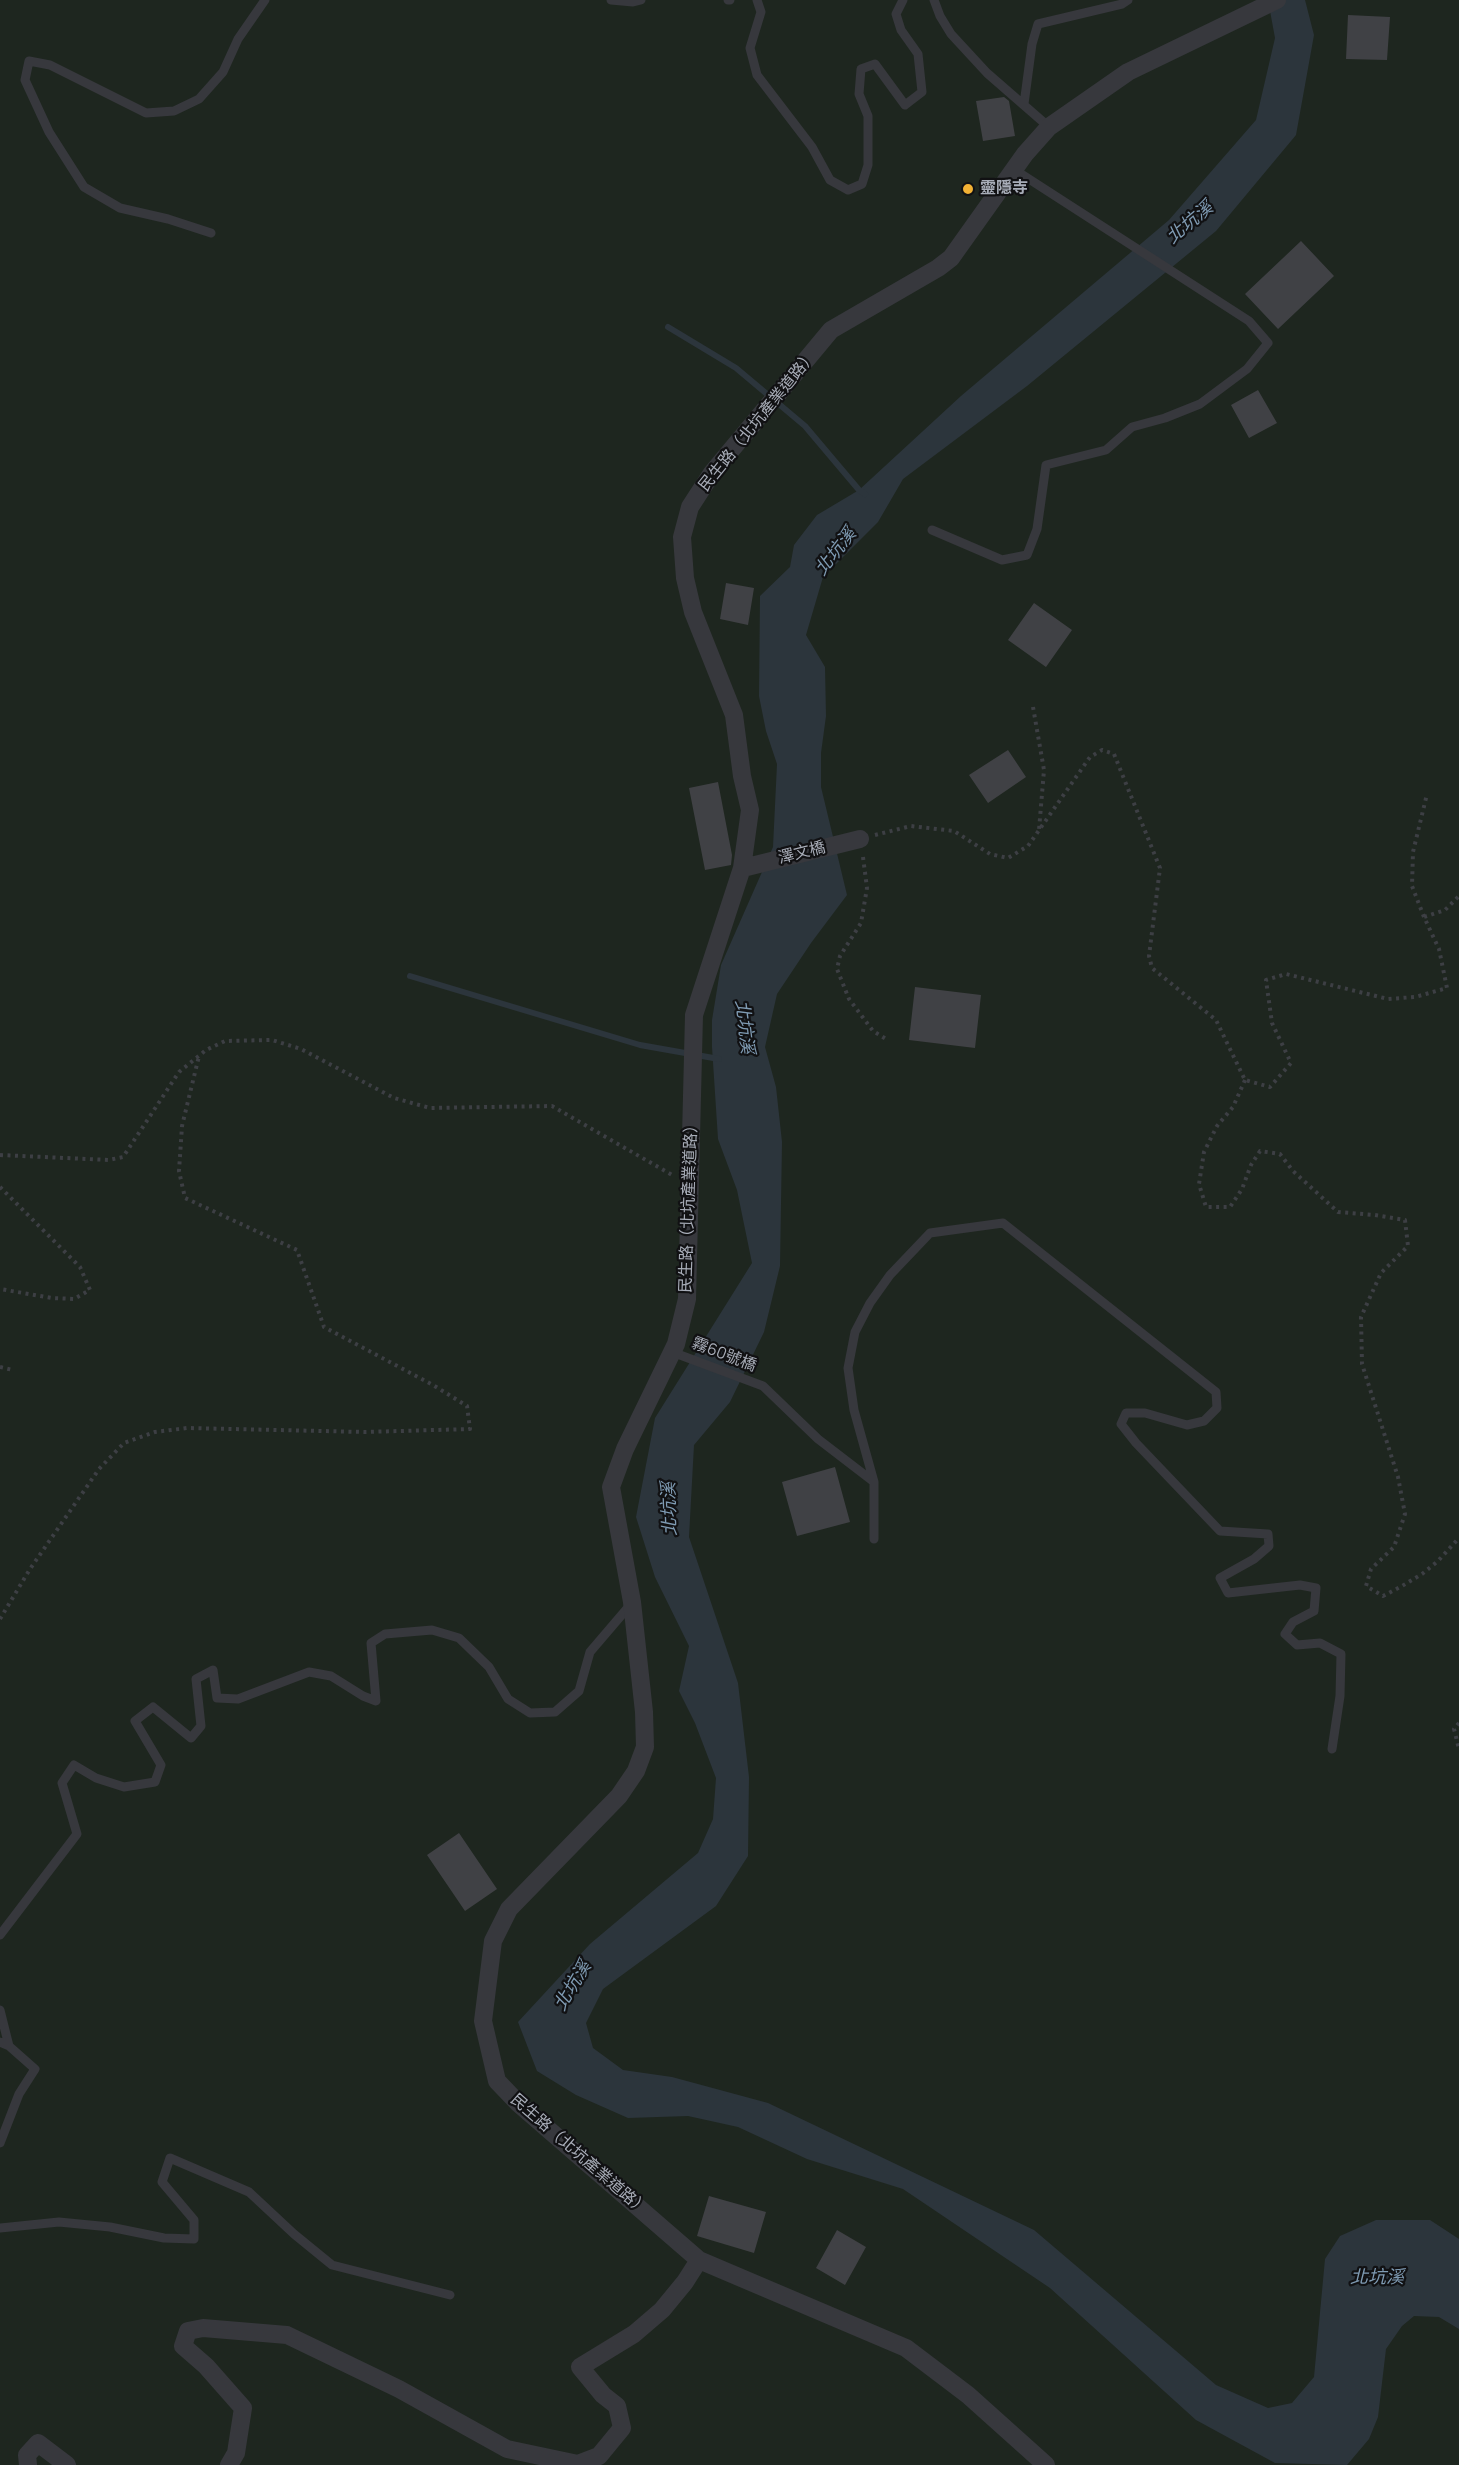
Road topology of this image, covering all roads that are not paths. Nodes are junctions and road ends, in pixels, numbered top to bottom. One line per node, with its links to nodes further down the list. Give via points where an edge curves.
1 (265, 0): 12 (lane, via 237,39 223,72 199,99 174,111 146,113 50,65 29,61 25,80 49,132 84,187 120,208)
2 (611, 0): 3 (lane)
3 (642, 0)
4 (757, 0): 5 (lane, via 761,12 750,48 757,75 812,147 830,180 848,189 862,184 868,165 868,116 859,94 861,69 875,64 905,105 922,92 918,54 901,30 896,14)
5 (903, 0)
6 (934, 0): 9 (lane, via 951,34 987,73)
7 (1128, 0): 9 (lane, via 1038,24)
8 (1277, 0): 10 (street, 民生路（北坑產業道路）, via 1128,72)
9 (1024, 104): 10 (lane)
10 (1049, 127): 11 (street, 民生路（北坑產業道路）)
11 (1015, 170): 13 (lane, via 1249,321 1268,343 1247,369 1200,404 1132,427 1106,450 1046,465 1037,529 1027,555 1002,560); 16 (street, 民生路（北坑產業道路）, via 951,258 831,330 712,473 690,507 682,537 685,579 693,612 734,715 750,810 742,868 694,1015 687,1299)
12 (211, 232)
13 (932, 530)
14 (861, 839): 15 (street, 澤文橋)
15 (743, 868)
16 (673, 1352): 17 (lane, 霧60號橋, via 763,1386 818,1439); 19 (street, 民生路（北坑產業道路）, via 625,1449 611,1487)
17 (874, 1482): 18 (lane); 20 (lane, via 854,1410 848,1368 855,1332 890,1275 930,1233 1003,1223 1216,1392 1217,1408 1204,1421 1187,1425 1145,1413 1126,1413 1121,1424 1220,1531 1268,1534 1269,1546 1220,1578 1228,1593 1300,1585 1317,1588 1314,1611 1293,1622 1285,1634 1297,1645 1320,1643 1341,1654)
18 (874, 1539)
19 (632, 1602): 21 (lane, via 590,1652 579,1691 555,1712 530,1713 508,1700 489,1667 459,1638 432,1630 385,1634 371,1643 376,1701 331,1676 309,1672 238,1699 217,1698 213,1670 196,1679 201,1726 191,1738 153,1707 135,1721 161,1765 155,1782 124,1787 74,1766 62,1783 77,1833); 26 (street, 民生路（北坑產業道路）, via 645,1747 636,1771 619,1796 509,1909 493,1941 483,2021 498,2081 519,2104)
20 (1332, 1749)
21 (0, 1935)
22 (0, 2010): 23 (lane)
23 (4, 2044): 24 (lane, via 35,2069 19,2094)
24 (0, 2143)
25 (0, 2228): 27 (lane, via 59,2222 194,2239 194,2220 162,2182 170,2157 249,2192 332,2265)
26 (699, 2260): 30 (street, via 662,2310 634,2334 580,2367 616,2406 622,2427 599,2456 578,2464 507,2449 399,2389 287,2335 203,2328 188,2331 183,2346 243,2408 238,2445); 31 (street, 民生路（北坑產業道路）, via 906,2348 968,2395)
27 (450, 2295)
28 (28, 2465): 29 (street, via 27,2456 38,2443)
29 (67, 2465)
30 (229, 2465)
31 (1046, 2465)

